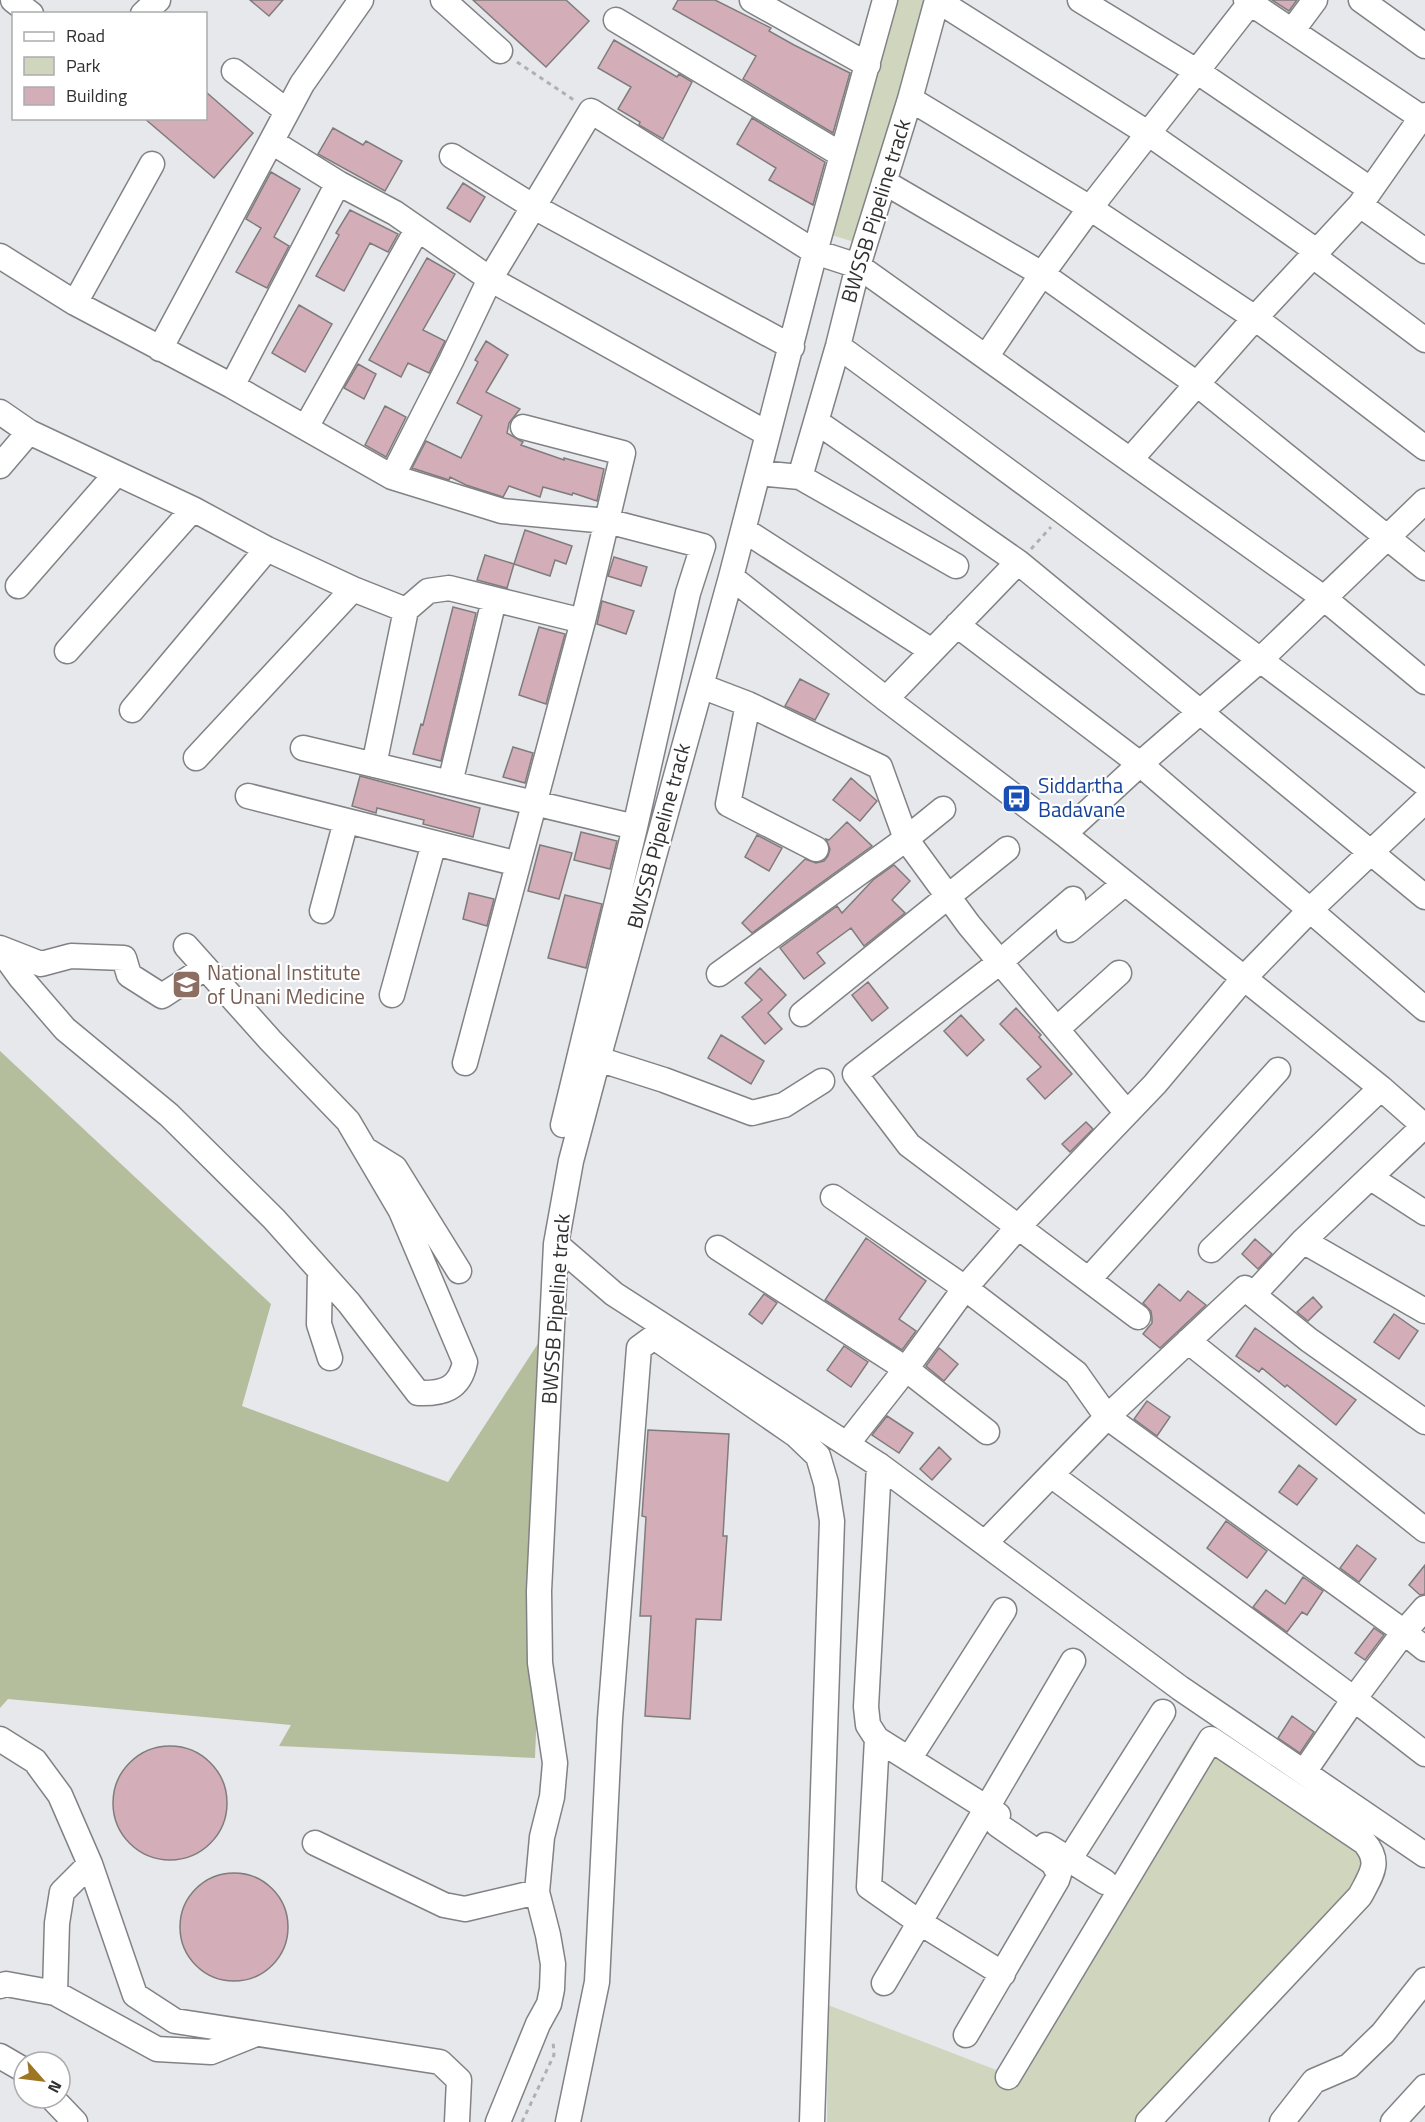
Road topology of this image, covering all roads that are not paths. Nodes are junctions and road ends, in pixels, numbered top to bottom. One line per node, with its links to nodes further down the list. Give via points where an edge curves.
1 (13, 0): 12 (street)
2 (158, 0): 13 (street)
3 (361, 0): 22 (street)
4 (444, 0): 17 (street)
5 (752, 0): 18 (street)
6 (885, 0): 18 (street, BWSSB Pipeline track)
7 (937, 0): 21 (street, BWSSB Pipeline track); 24 (street)
8 (1080, 0): 20 (street)
9 (1315, 0): 15 (street)
10 (1361, 0): 16 (street)
11 (1248, 1): 15 (street); 20 (street)
12 (28, 12)
13 (145, 12)
14 (616, 20): 26 (street)
15 (1292, 31): 23 (street)
16 (1425, 46)
17 (500, 51)
18 (868, 65): 26 (street, BWSSB Pipeline track)
19 (234, 71): 22 (street)
20 (1198, 72): 24 (street); 31 (street)
21 (910, 99): 29 (street, BWSSB Pipeline track); 33 (street)
22 (287, 111): 25 (street)
23 (1424, 118): 31 (street)
24 (1149, 134): 33 (street); 37 (street)
25 (272, 142): 30 (street); 47 (street)
26 (842, 155): 35 (street, BWSSB Pipeline track)
27 (452, 156): 32 (street)
28 (152, 164): 42 (street)
29 (884, 182): 39 (street, BWSSB Pipeline track); 40 (street)
30 (338, 183): 34 (street, via 395,213); 50 (street)
31 (1365, 197): 36 (street); 37 (street)
32 (534, 207): 35 (street, via 591,111); 41 (street); 46 (street)
33 (1090, 208): 40 (street); 43 (street)
34 (417, 230): 41 (street); 53 (street)
35 (815, 252): 39 (street); 46 (street, BWSSB Pipeline track)
36 (1425, 252)
37 (1316, 254): 43 (street); 44 (street)
38 (0, 256): 42 (street)
39 (858, 266): 45 (street, BWSSB Pipeline track); 48 (street)
40 (1042, 274): 48 (street); 49 (street)
41 (490, 279): 56 (street); 62 (street)
42 (75, 303): 47 (street)
43 (1255, 318): 49 (street); 57 (street)
44 (1425, 340)
45 (838, 346): 52 (street, BWSSB Pipeline track); 85 (street)
46 (792, 347): 56 (street, BWSSB Pipeline track)
47 (160, 349): 50 (street)
48 (986, 357): 58 (street)
49 (1197, 384): 58 (street); 68 (street)
50 (232, 386): 53 (street)
51 (0, 412): 55 (street)
52 (817, 422): 63 (street, BWSSB Pipeline track); 70 (street)
53 (306, 427): 62 (street)
54 (523, 427): 66 (street, via 623,453)
55 (29, 432): 59 (street); 61 (street)
56 (768, 434): 60 (street, BWSSB Pipeline track)
57 (1425, 448)
58 (1130, 460): 77 (street)
59 (0, 466)
60 (758, 473): 63 (street); 67 (street, BWSSB Pipeline track)
61 (116, 474): 65 (street); 74 (street)
62 (392, 477): 66 (street, via 502,511)
63 (800, 477): 71 (street)
64 (1425, 501): 68 (street)
65 (193, 509): 69 (street); 83 (street)
66 (607, 520): 76 (street, via 703,546); 81 (street)
67 (744, 530): 73 (street, BWSSB Pipeline track); 84 (street)
68 (1388, 538): 72 (street); 77 (street)
69 (267, 549): 75 (street); 90 (street)
70 (1018, 562): 82 (street); 91 (street)
71 (956, 566)
72 (1425, 568)
73 (731, 577): 79 (street, BWSSB Pipeline track); 88 (street)
74 (18, 586)
75 (353, 589): 80 (street); 93 (street)
76 (688, 593): 79 (street); 103 (street)
77 (1325, 599): 85 (street); 86 (street)
78 (494, 600): 80 (street, via 442,587 428,591); 81 (street); 96 (street)
79 (724, 602): 87 (street, BWSSB Pipeline track)
80 (406, 610): 95 (street)
81 (583, 621): 100 (street)
82 (957, 625): 84 (street); 94 (street)
83 (67, 651)
84 (932, 651): 88 (street)
85 (1260, 660): 91 (street); 97 (street)
86 (1425, 682)
87 (701, 686): 89 (street); 129 (street, BWSSB Pipeline track)
88 (886, 699): 104 (street)
89 (748, 704): 105 (street, via 880,767); 107 (street, via 728,804)
90 (132, 710)
91 (1201, 711): 94 (street); 109 (street)
92 (303, 748): 95 (street)
93 (196, 758)
94 (1140, 764): 104 (street); 115 (street)
95 (374, 765): 96 (street)
96 (450, 783): 100 (street)
97 (1425, 784)
98 (248, 796): 102 (street)
99 (1425, 801): 109 (street)
100 (534, 803): 103 (street); 110 (street)
101 (943, 809): 105 (street)
102 (346, 821): 106 (street); 116 (street)
103 (635, 827): 135 (street)
104 (1064, 834): 111 (street)
105 (906, 839): 112 (street); 123 (street)
106 (434, 843): 110 (street); 125 (street)
107 (816, 849)
108 (1007, 849): 112 (street)
109 (1370, 852): 113 (street); 115 (street)
110 (518, 864): 130 (street)
111 (1124, 884): 117 (street); 124 (street)
112 (948, 897): 120 (street); 127 (street)
113 (1425, 897)
114 (1073, 899): 120 (street)
115 (1310, 910): 124 (street); 126 (street)
116 (322, 911)
117 (1069, 930)
118 (186, 946): 121 (street)
119 (0, 948): 121 (street, via 41,963 71,956 124,958 129,975 162,996); 145 (street, via 65,1029 169,1115 274,1219)
120 (1000, 962): 128 (street); 140 (street, via 855,1074 909,1144)
121 (205, 968): 136 (street, via 348,1121)
122 (1119, 973): 128 (street)
123 (719, 974)
124 (1244, 978): 133 (street); 134 (street)
125 (392, 995)
126 (1425, 1009)
127 (802, 1014)
128 (1057, 1029): 134 (street)
129 (597, 1059): 132 (street, via 752,1113 784,1105); 142 (street, BWSSB Pipeline track)
130 (465, 1063)
131 (1278, 1070): 147 (street)
132 (822, 1081)
133 (1382, 1088): 137 (street, via 1424,1126); 144 (street)
134 (1127, 1113): 140 (street)
135 (563, 1126)
136 (364, 1149): 145 (street, via 401,1211 465,1362 459,1381 444,1391 418,1393); 146 (street, via 395,1167)
137 (1371, 1178): 139 (street); 141 (street)
138 (833, 1197): 148 (street)
139 (1425, 1213)
140 (1018, 1227): 147 (street); 148 (street)
141 (1303, 1241): 149 (street); 150 (street)
142 (556, 1244): 158 (street, via 614,1294); 181 (street, BWSSB Pipeline track, via 538,1638 554,1749 554,1781 542,1837)
143 (718, 1248): 154 (street)
144 (1210, 1250)
145 (320, 1271): 153 (street, via 319,1324)
146 (459, 1271)
147 (1089, 1279): 151 (street)
148 (965, 1288): 154 (street); 155 (street, via 1076,1373)
149 (1253, 1295): 152 (street, via 1245,1288); 156 (street)
150 (1425, 1311)
151 (1138, 1317)
152 (1188, 1341): 155 (street); 161 (street)
153 (330, 1358)
154 (906, 1369): 157 (street); 158 (street)
155 (1107, 1417): 160 (street); 165 (street)
156 (1425, 1422)
157 (987, 1432)
158 (847, 1444): 159 (street)
159 (879, 1465): 162 (street); 171 (street, via 866,1707 868,1725)
160 (1051, 1475): 162 (street); 168 (street)
161 (1425, 1530)
162 (985, 1543): 174 (street, via 1180,1688)
163 (1425, 1608): 165 (street)
164 (1004, 1610): 173 (street)
165 (1404, 1632): 166 (street); 168 (street)
166 (1425, 1649)
167 (1073, 1661): 175 (street)
168 (1354, 1699): 172 (street); 174 (street)
169 (1163, 1712): 178 (street)
170 (0, 1739): 179 (street, via 35,1761 60,1795)
171 (877, 1739): 173 (street); 182 (street, via 869,1887)
172 (1425, 1754)
173 (909, 1759): 175 (street)
174 (1304, 1772): 177 (street)
175 (986, 1808): 178 (street); 182 (street); 183 (street, via 998,1825 1053,1863 1059,1874)
176 (315, 1843): 181 (street, via 444,1905 465,1909)
177 (1425, 1855)
178 (1070, 1860): 180 (street)
179 (90, 1864): 187 (street, via 62,1892); 188 (street, via 135,1995 175,2021)
180 (1105, 1882)
181 (537, 1892): 195 (street, BWSSB Pipeline track, via 551,1949 552,1989)
182 (919, 1922): 183 (street); 185 (street)
183 (1003, 1974): 189 (street)
184 (1425, 1980): 199 (street, via 1383,2033 1349,2066 1314,2081)
185 (884, 1983)
186 (0, 1986): 187 (street)
187 (55, 1993): 188 (street, via 157,2049 211,2052)
188 (256, 2034): 194 (street, via 440,2062 459,2080)
189 (966, 2035)
190 (1008, 2077): 198 (street, via 1211,1739 1364,1842 1373,1852 1374,1862 1360,1896)
191 (1425, 2087): 200 (street)
192 (64, 2110): 193 (street)
193 (75, 2122)
194 (457, 2122)
195 (498, 2122)
196 (568, 2122): 197 (street, via 597,1982 610,1719 639,1348 654,1338 796,1435 818,1456 826,1483 832,1521)
197 (812, 2122)
198 (1148, 2122)
199 (1282, 2122)
200 (1393, 2122)

